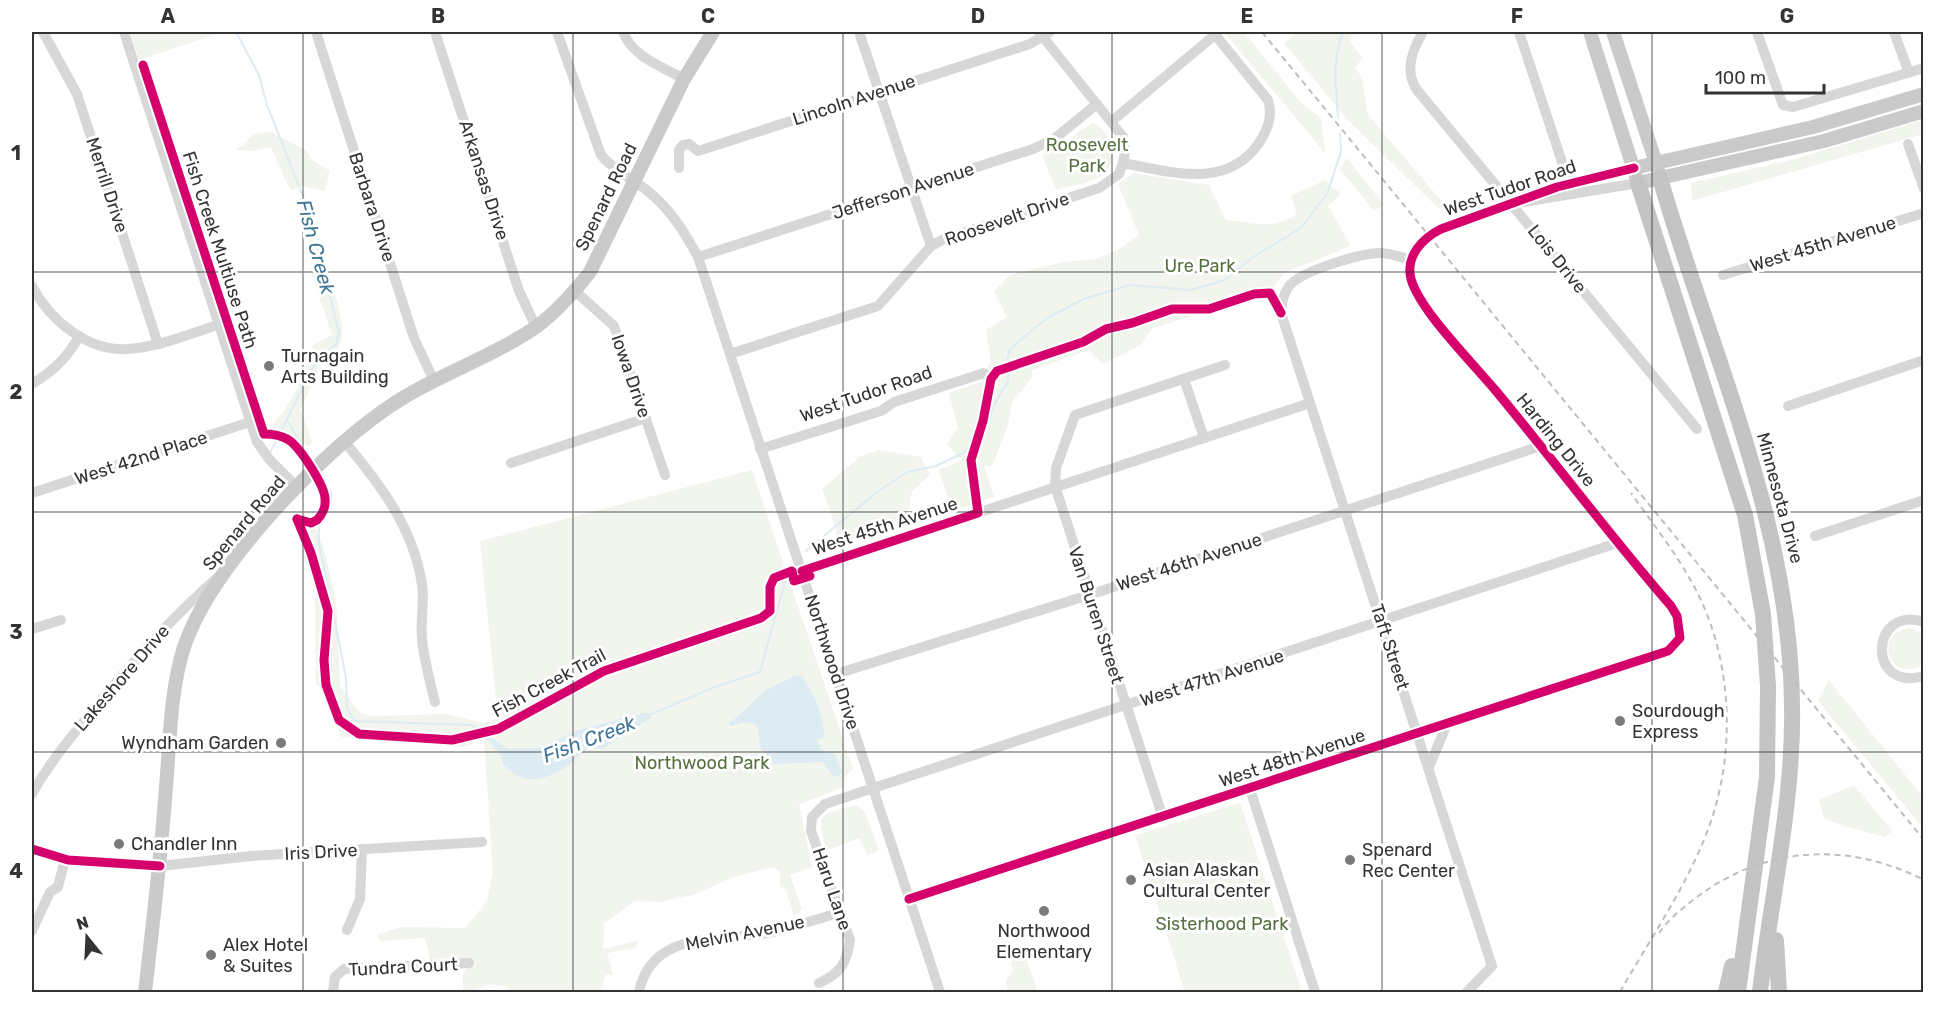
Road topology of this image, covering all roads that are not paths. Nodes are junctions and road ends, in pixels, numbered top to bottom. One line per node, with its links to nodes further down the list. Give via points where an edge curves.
1 (43, 32): 45 (street, Merrill Drive, via 77,94)
2 (124, 32): 42 (street)
3 (316, 32): 51 (street, Barbara Drive, via 414,338)
4 (435, 32): 43 (street, Arkansas Drive, via 519,291)
5 (557, 32): 30 (street, via 601,155 611,167)
6 (623, 32): 19 (street, via 642,56)
7 (713, 32): 19 (main road, Spenard Road)
8 (859, 32): 20 (street)
9 (1423, 32): 34 (street, Lois Drive, via 1411,62 1411,79)
10 (1519, 32): 31 (street)
11 (1590, 32): 29 (main road)
12 (1615, 32): 28 (main road, Minnesota Drive)
13 (1757, 32): 18 (street, via 1783,105 1793,107)
14 (1894, 32): 18 (street)
15 (1044, 33): 20 (street, Lincoln Avenue, via 1030,44); 22 (street)
16 (1215, 33): 24 (street); 26 (street, via 1268,100 1271,109 1265,135 1254,150 1227,169 1191,176)
17 (1923, 68): 18 (street)
18 (1909, 73)
19 (684, 79): 30 (main road, Spenard Road)
20 (879, 91): 27 (street, Lincoln Avenue, via 698,152 689,144 683,145 679,150); 32 (street)
21 (1923, 94): 28 (main road, West Tudor Road)
22 (1097, 104): 24 (street); 32 (street, Jefferson Avenue, via 1043,146)
23 (1923, 111): 28 (main road, West Tudor Road, via 1824,141)
24 (1112, 121): 26 (street, via 1123,137)
25 (1908, 144): 33 (street)
26 (1123, 164): 36 (street, Roosevelt Drive, via 1119,174 1099,188)
27 (679, 168)
28 (1658, 171): 29 (main road, West Tudor Road); 98 (highway, Minnesota Drive, via 1762,492 1783,592 1792,704 1789,777)
29 (1636, 175): 31 (street, West Tudor Road); 34 (street, West Tudor Road, via 1540,202); 99 (highway, via 1745,515 1763,614 1768,686 1767,777)
30 (634, 181): 37 (street, Northwood Drive, via 664,206); 41 (main road, Spenard Road, via 590,272)
31 (1569, 183): 34 (street, West Tudor Road)
32 (912, 188): 36 (street); 37 (street, Jefferson Avenue)
33 (1923, 189)
34 (1511, 203): 38 (street, West Tudor Road, via 1428,235 1415,249); 57 (street, Lois Drive)
35 (1923, 213): 39 (street, West 45th Avenue)
36 (931, 246): 46 (street, Roosevelt Drive, via 878,306)
37 (698, 257): 46 (street, Northwood Drive)
38 (1412, 261): 53 (street, Taft Street, via 1395,254 1370,254 1301,276 1286,293 1283,322); 60 (street, Harding Drive, via 1410,276 1427,307)
39 (1723, 275)
40 (32, 286): 44 (street, via 59,323)
41 (575, 291): 43 (main road, Spenard Road); 55 (street, Iowa Drive, via 614,326)
42 (218, 325): 45 (street); 56 (street)
43 (536, 327): 51 (main road, Spenard Road)
44 (79, 336): 45 (street, via 126,350); 52 (street, via 71,352)
45 (158, 344)
46 (730, 354): 61 (street, Northwood Drive)
47 (1923, 360): 54 (street)
48 (1225, 365): 50 (street)
49 (984, 373): 61 (street, West Tudor Road)
50 (1184, 379): 58 (street); 64 (street, Van Buren Street, via 1079,413 1068,429 1056,468)
51 (434, 381): 59 (main road, Spenard Road, via 393,403)
52 (32, 384)
53 (1310, 403): 58 (street, West 45th Avenue); 68 (street, Taft Street)
54 (1788, 406)
55 (646, 418): 62 (street); 63 (street, Iowa Drive)
56 (250, 423): 65 (street, via 269,459); 66 (street, West 42nd Place)
57 (1697, 429)
58 (1204, 438): 64 (street, West 45th Avenue)
59 (344, 441): 65 (main road, Spenard Road); 83 (street, via 397,510 414,551 423,585 422,639)
60 (1541, 446): 68 (street, West 46th Avenue); 70 (street, Harding Drive)
61 (760, 449): 71 (street, Northwood Drive)
62 (511, 463)
63 (664, 475)
64 (1055, 486): 71 (street, West 45th Avenue); 73 (street, Van Buren Street)
65 (297, 487): 72 (main road, Spenard Road)
66 (32, 493)
67 (1923, 500): 69 (street)
68 (1346, 510): 73 (street, West 46th Avenue); 78 (street, Taft Street)
69 (1815, 536)
70 (1617, 543): 78 (street, West 47th Avenue); 80 (street, Harding Drive, via 1671,606 1677,616)
71 (802, 571): 81 (street, Northwood Drive)
72 (224, 572): 74 (street, Lakeshore Drive); 75 (main road, Spenard Road)
73 (1089, 595): 81 (street, West 46th Avenue); 84 (street, Van Buren Street)
74 (185, 606): 75 (street, via 195,603); 90 (street, Lakeshore Drive, via 63,747)
75 (198, 613): 97 (main road, Spenard Road, via 177,675)
76 (61, 620): 79 (street)
77 (1923, 622): 82 (street, via 1907,620 1890,627 1881,653 1896,675)
78 (1381, 623): 84 (street, West 47th Avenue); 86 (street, Taft Street)
79 (32, 629)
80 (1680, 638): 85 (street, West 48th Avenue, via 1668,651 1653,658)
81 (836, 674): 88 (street, Northwood Drive)
82 (1923, 676)
83 (435, 702)
84 (1126, 706): 88 (street, West 47th Avenue); 92 (street, Van Buren Street)
85 (1447, 724): 86 (street, West 48th Avenue); 87 (street)
86 (1418, 733): 87 (street, Taft Street); 89 (street, West 48th Avenue)
87 (1429, 767): 111 (street, Taft Street, via 1492,966)
88 (873, 788): 91 (street, West 47th Avenue, via 825,804); 100 (street, Northwood Drive)
89 (1250, 789): 92 (street, West 48th Avenue); 110 (street)
90 (32, 794)
91 (812, 817): 101 (street, Haru Lane, via 811,831)
92 (1162, 818): 100 (street, West 48th Avenue)
93 (482, 843): 95 (street, Iris Drive)
94 (32, 849): 96 (street, Iris Drive)
95 (362, 849): 97 (street, Iris Drive); 102 (street, via 360,899)
96 (65, 859): 97 (street, Iris Drive); 103 (street, via 58,887 50,892)
97 (160, 866): 106 (main road, Spenard Road)
98 (1777, 879): 114 (highway, Minnesota Drive); 115 (highway, via 1775,960)
99 (1753, 886): 112 (highway); 113 (highway)
100 (909, 899): 109 (street, Northwood Drive)
101 (839, 913): 105 (street, Haru Lane, via 850,940 848,957 834,977); 108 (street, Melvin Avenue, via 771,932 678,945 650,967)
102 (346, 930)
103 (32, 931)
104 (469, 963): 107 (street, Tundra Court, via 344,969 338,972)
105 (819, 983)
106 (145, 993)
107 (333, 993)
108 (639, 993)
109 (940, 993)
110 (1315, 993)
111 (1467, 993)
112 (1726, 993)
113 (1738, 993)
114 (1760, 993)
115 (1779, 993)

